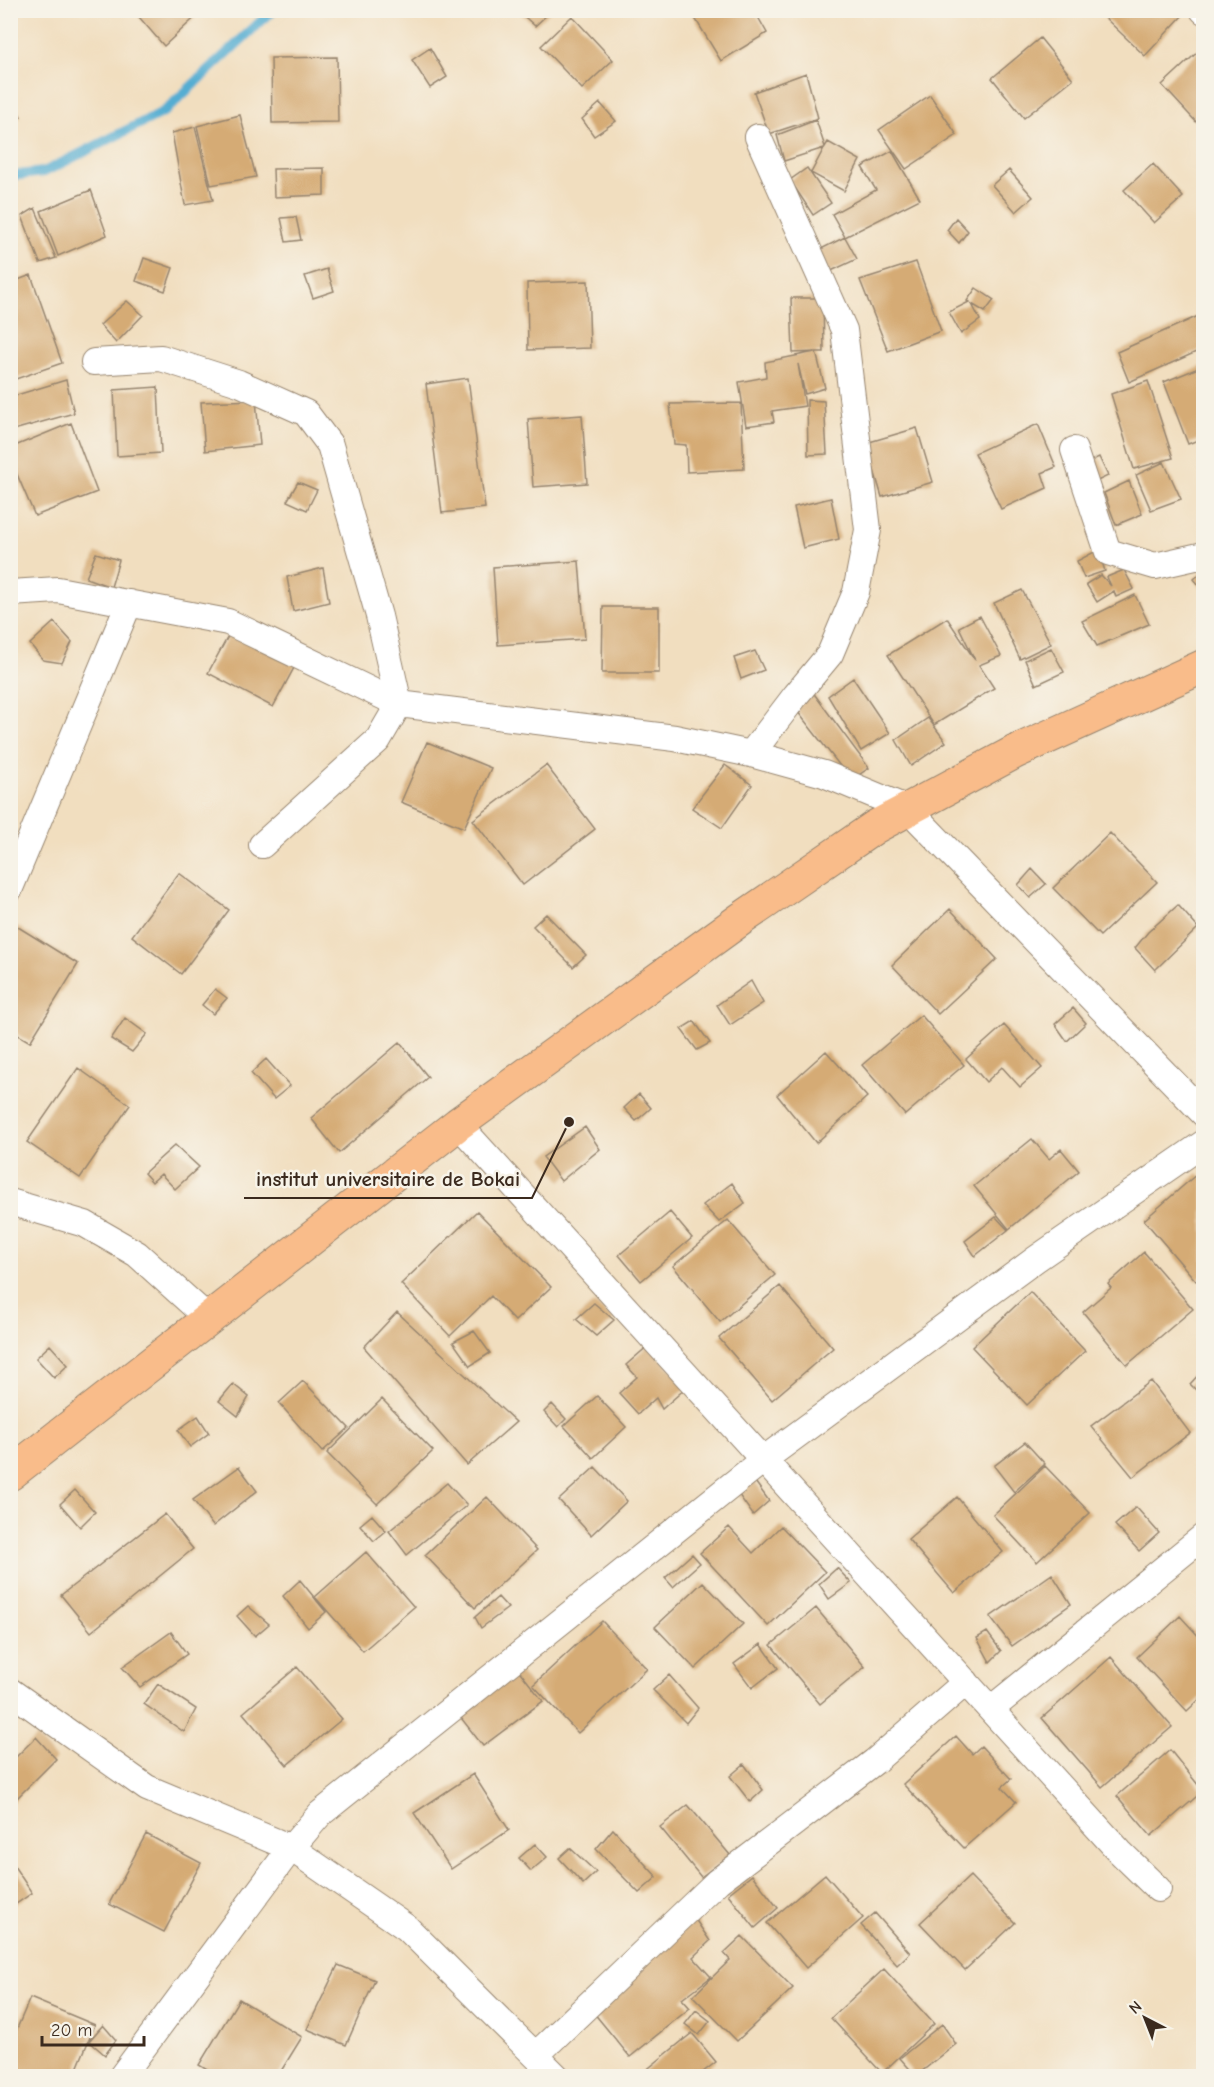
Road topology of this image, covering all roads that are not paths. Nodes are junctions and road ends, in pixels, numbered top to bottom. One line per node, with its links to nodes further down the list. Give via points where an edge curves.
1 (758, 136): 9 (street, via 844,330 868,530 856,592 830,654)
2 (94, 362): 8 (street, via 160,358 239,383 306,413 330,445 379,616)
3 (1074, 450): 4 (street, via 1108,552 1155,566)
4 (1203, 555)
5 (10, 593): 6 (street, via 58,590)
6 (129, 603): 8 (street, via 228,622); 12 (street)
7 (1203, 666): 10 (highway, via 1015,752)
8 (399, 704): 9 (street, via 675,738); 11 (street, via 378,740)
9 (751, 754): 10 (street, via 824,774)
10 (908, 809): 13 (street); 14 (highway, via 875,827 741,919)
11 (262, 845)
12 (10, 888)
13 (1203, 1114)
14 (458, 1124): 17 (highway); 18 (street)
15 (1203, 1143): 18 (street, via 1036,1259)
16 (10, 1202): 17 (street, via 85,1224 137,1254)
17 (210, 1320): 19 (highway)
18 (763, 1460): 21 (street); 24 (street, via 320,1814)
19 (10, 1474)
20 (1203, 1536): 23 (street)
21 (966, 1682): 23 (street); 26 (street, via 874,1761 718,1881)
22 (10, 1691): 24 (street, via 147,1788)
23 (991, 1709): 25 (street)
24 (291, 1848): 26 (street, via 407,1928); 27 (street)
25 (1158, 1889)
26 (536, 2055): 28 (street)
27 (122, 2076)
28 (556, 2076)

